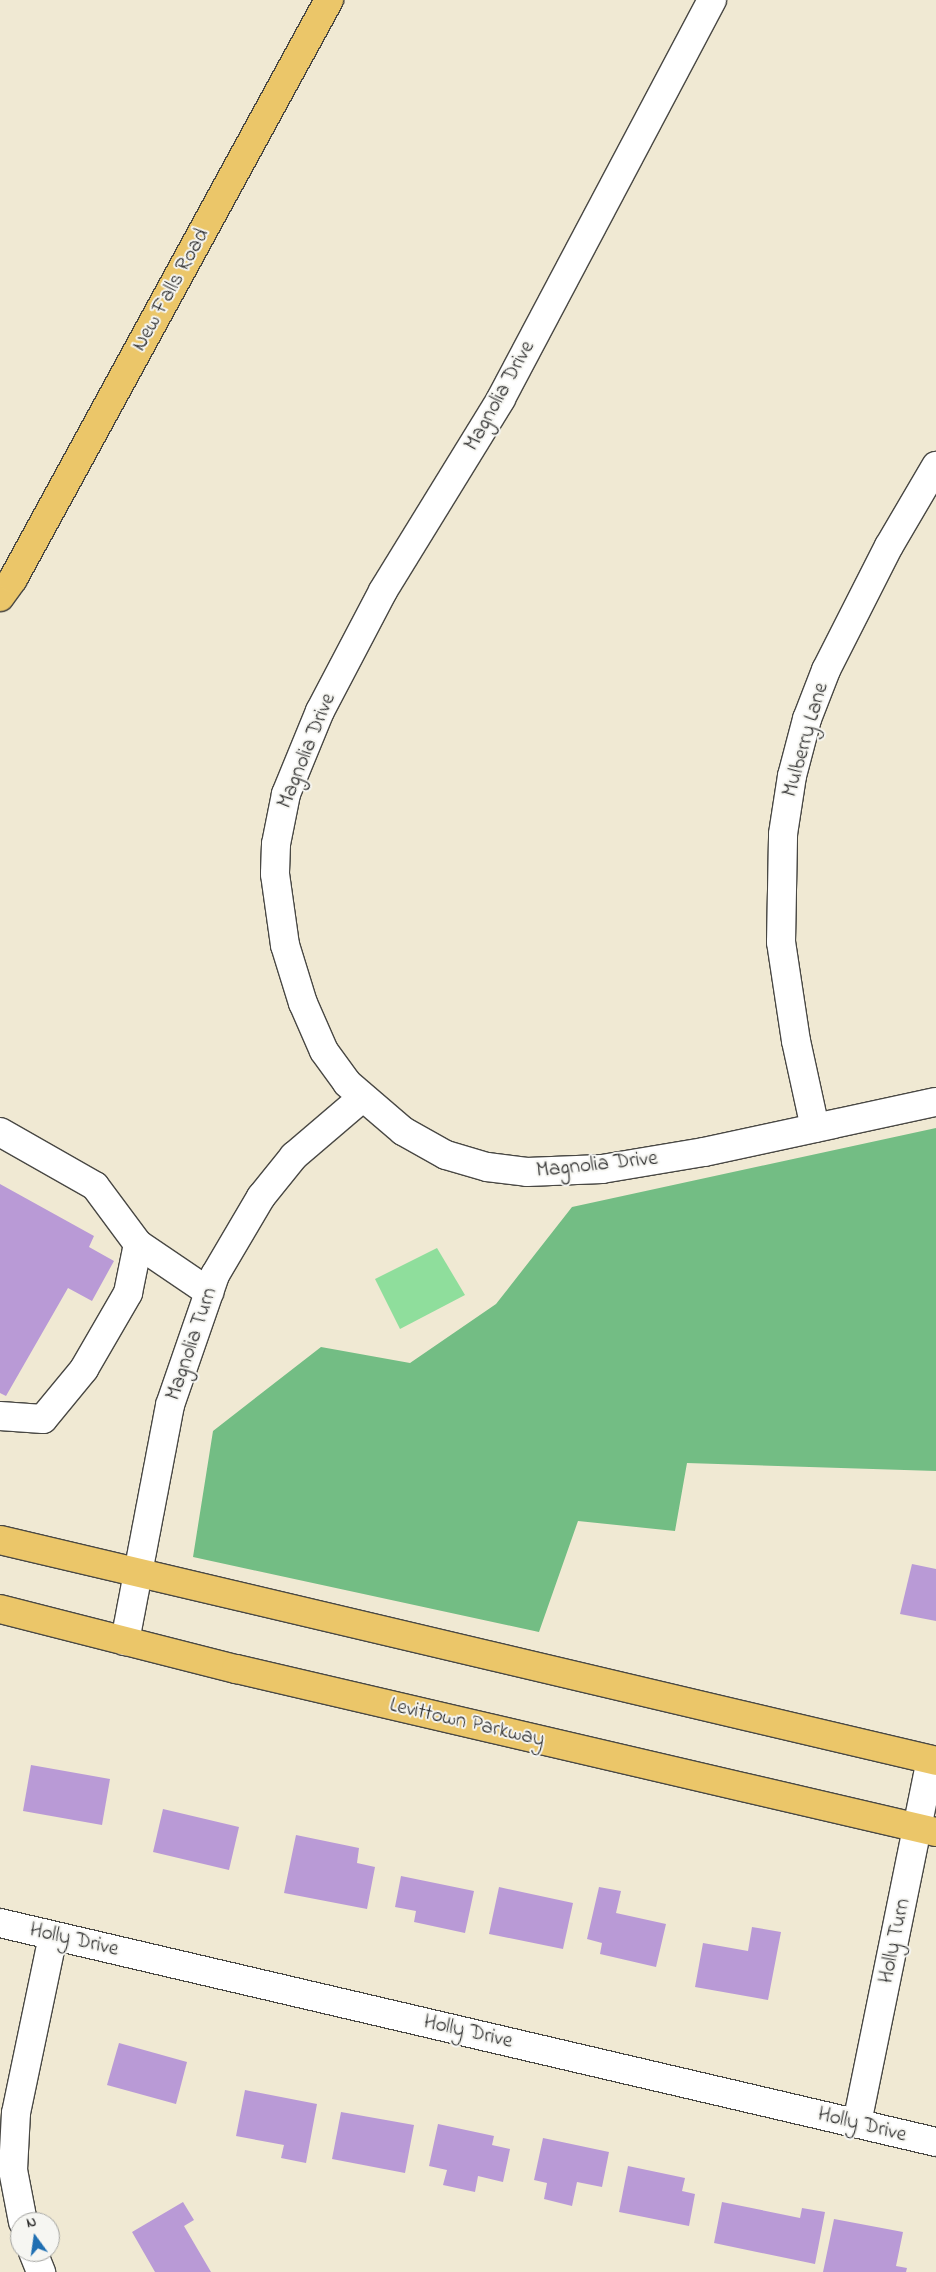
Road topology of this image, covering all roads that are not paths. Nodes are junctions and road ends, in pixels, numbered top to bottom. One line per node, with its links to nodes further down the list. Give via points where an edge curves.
1 (329, 0): 4 (main road, New Falls Road)
2 (712, 0): 6 (street, Magnolia Drive, via 501,399 383,591 320,711 286,794 276,844 275,874 284,945 303,1003 324,1051)
3 (936, 466): 8 (street, Mulberry Lane, via 889,546 826,670 807,719 792,776 783,834 781,942 796,1041)
4 (7, 588): 5 (main road, New Falls Road)
5 (0, 620)
6 (362, 1098): 8 (street, Magnolia Drive, via 403,1131 446,1155 487,1167 527,1172 602,1169); 11 (street, Magnolia Turn, via 294,1156 261,1197 215,1275)
7 (936, 1102): 8 (street, Magnolia Drive)
8 (815, 1128)
9 (0, 1132): 10 (street, via 95,1186)
10 (138, 1244): 11 (street); 12 (street, via 128,1293 84,1369 44,1419)
11 (209, 1292): 14 (street, Magnolia Turn, via 170,1405)
12 (0, 1416)
13 (0, 1540): 14 (main road)
14 (138, 1572): 16 (street, Magnolia Turn); 17 (main road)
15 (0, 1609): 16 (main road, Levittown Parkway)
16 (125, 1641): 18 (main road, Levittown Parkway)
17 (934, 1760): 18 (street, Holly Turn)
18 (927, 1830): 21 (street, Holly Turn)
19 (0, 1923): 20 (street, Holly Drive)
20 (53, 1936): 21 (street, Holly Drive); 23 (street, via 16,2113 13,2170)
21 (857, 2123): 22 (street, Holly Drive)
22 (936, 2142)
23 (21, 2212)

